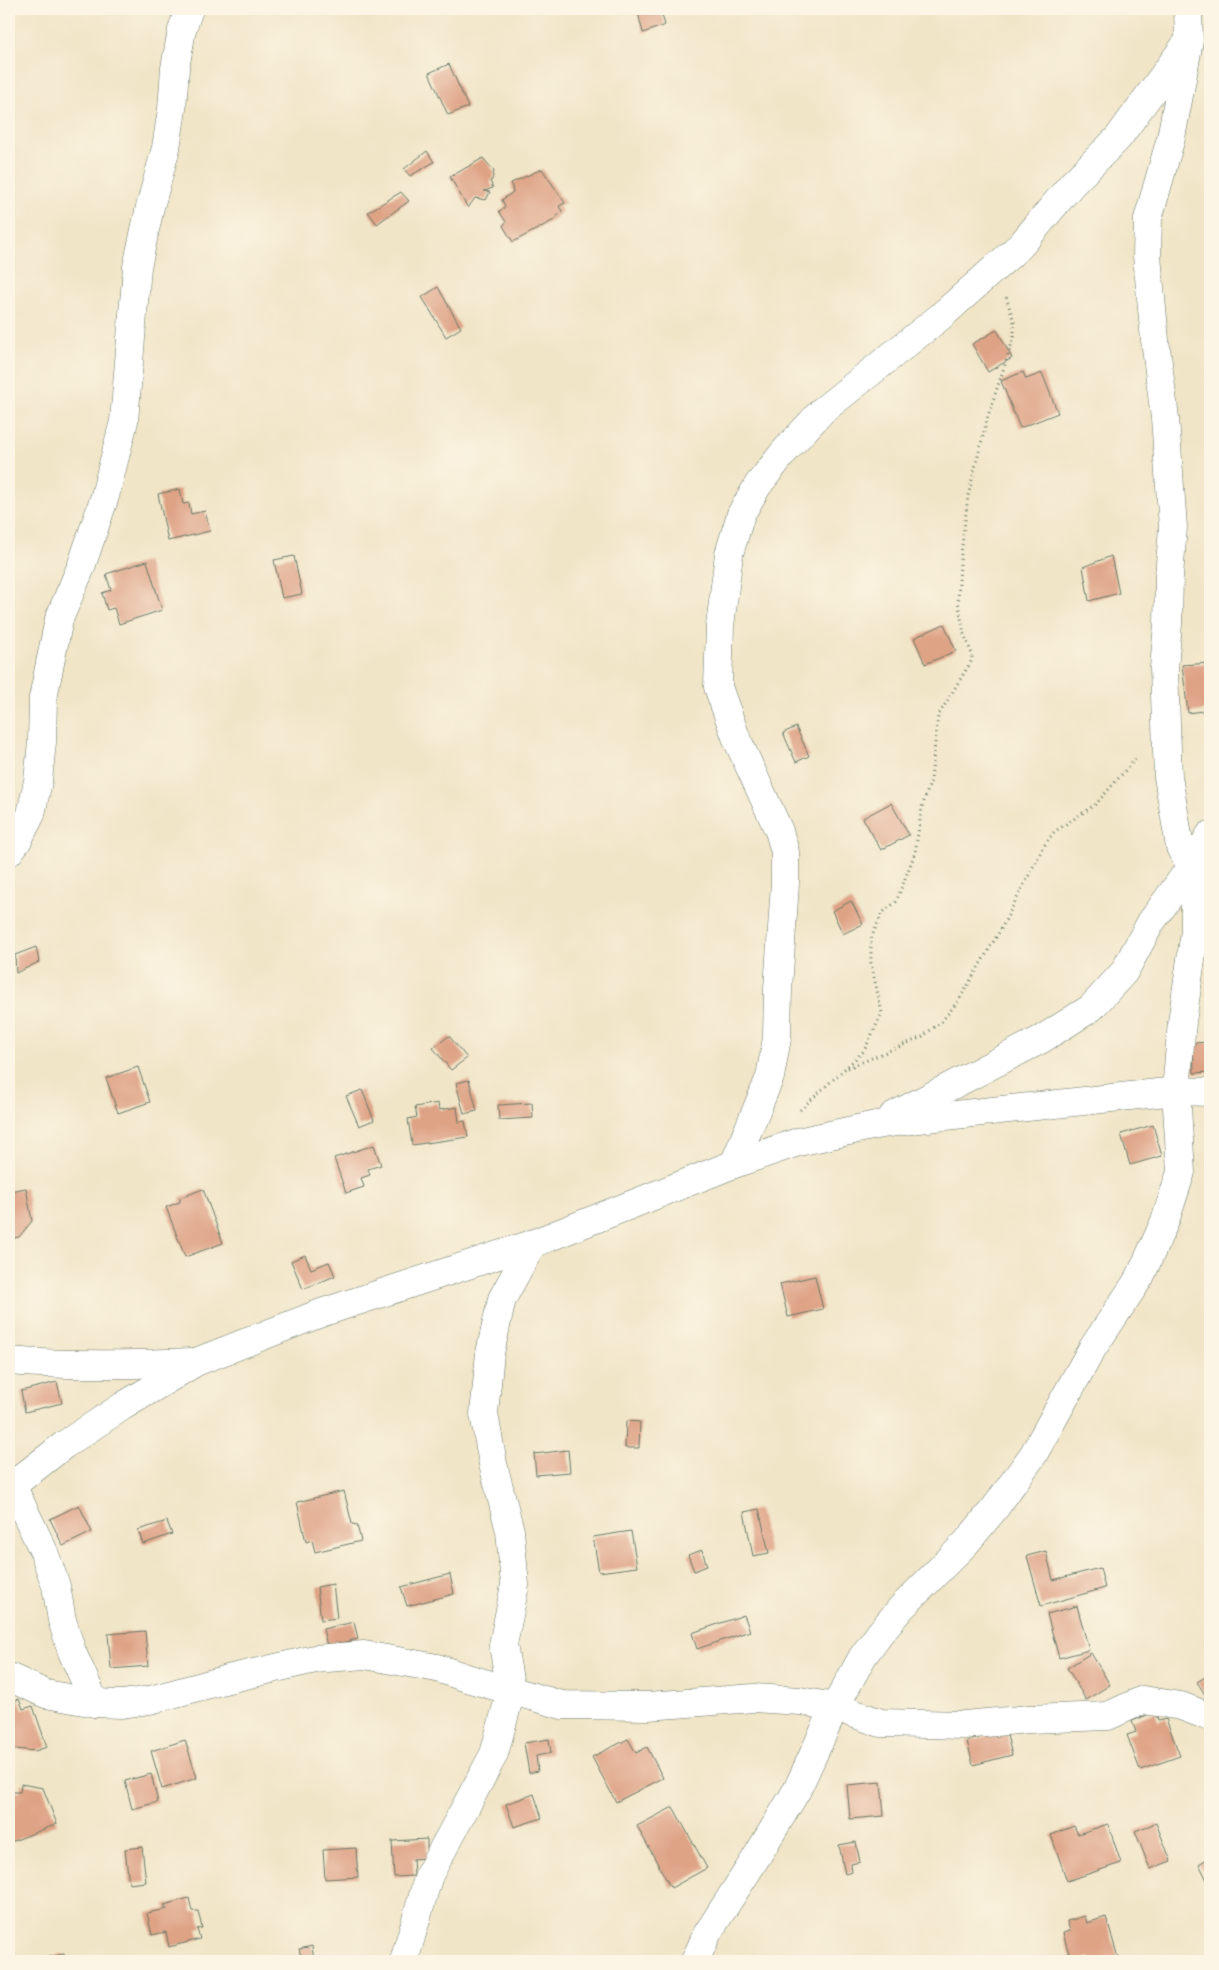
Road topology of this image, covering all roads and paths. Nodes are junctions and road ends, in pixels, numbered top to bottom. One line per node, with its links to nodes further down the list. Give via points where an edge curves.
1 (189, 9): 7 (street, via 175,68 166,148 137,267 124,421 116,459 81,567 58,619 43,698 38,781 31,814)
2 (1188, 9): 3 (street)
3 (1189, 41): 4 (street, via 1118,138); 5 (street, via 1171,138 1148,219 1147,256 1173,527 1164,668)
4 (997, 268): 10 (path, via 1014,322 1014,337 988,416 968,496 958,601 972,660 938,716 930,780 915,854 896,902 882,913 871,939 871,963 882,1013 864,1051); 15 (street, via 822,411 758,485 741,514 730,554 720,626 718,687 736,737 779,831 785,852 785,883 777,1038 770,1077)
5 (1166, 725): 8 (street, via 1168,777 1180,847); 10 (path, via 1096,804 1054,832 959,1000 942,1021 922,1037)
6 (1210, 835): 8 (street)
7 (9, 852)
8 (1190, 868): 9 (street); 14 (street, via 1151,922 1124,972 1091,1008 1042,1039)
9 (1202, 896): 11 (street, via 1182,1022)
10 (846, 1069): 13 (path)
11 (1176, 1092): 12 (street); 14 (street); 23 (street, via 1181,1172 1165,1221 1140,1277 1092,1349 1034,1455 966,1543 900,1608 880,1633 863,1656)
12 (1210, 1092)
13 (798, 1112)
14 (876, 1126): 15 (street, via 798,1142)
15 (734, 1164): 16 (street)
16 (532, 1244): 18 (street, via 321,1313); 21 (street, via 502,1299 490,1353 484,1414 510,1531 515,1585 503,1645)
17 (9, 1361): 18 (street, via 130,1366)
18 (196, 1362): 19 (street, via 101,1420)
19 (10, 1487): 22 (street, via 44,1552 72,1652)
20 (9, 1677): 22 (street, via 46,1694)
21 (511, 1691): 22 (street, via 437,1668 364,1655 314,1659 150,1700); 23 (street, via 562,1705 648,1706 754,1698); 25 (street, via 494,1754 428,1875)
22 (95, 1703)
23 (835, 1707): 24 (street, via 881,1724 917,1725 1108,1716 1143,1700 1181,1706); 26 (street, via 796,1790 707,1934)
24 (1210, 1717)
25 (404, 1961)
26 (695, 1961)

